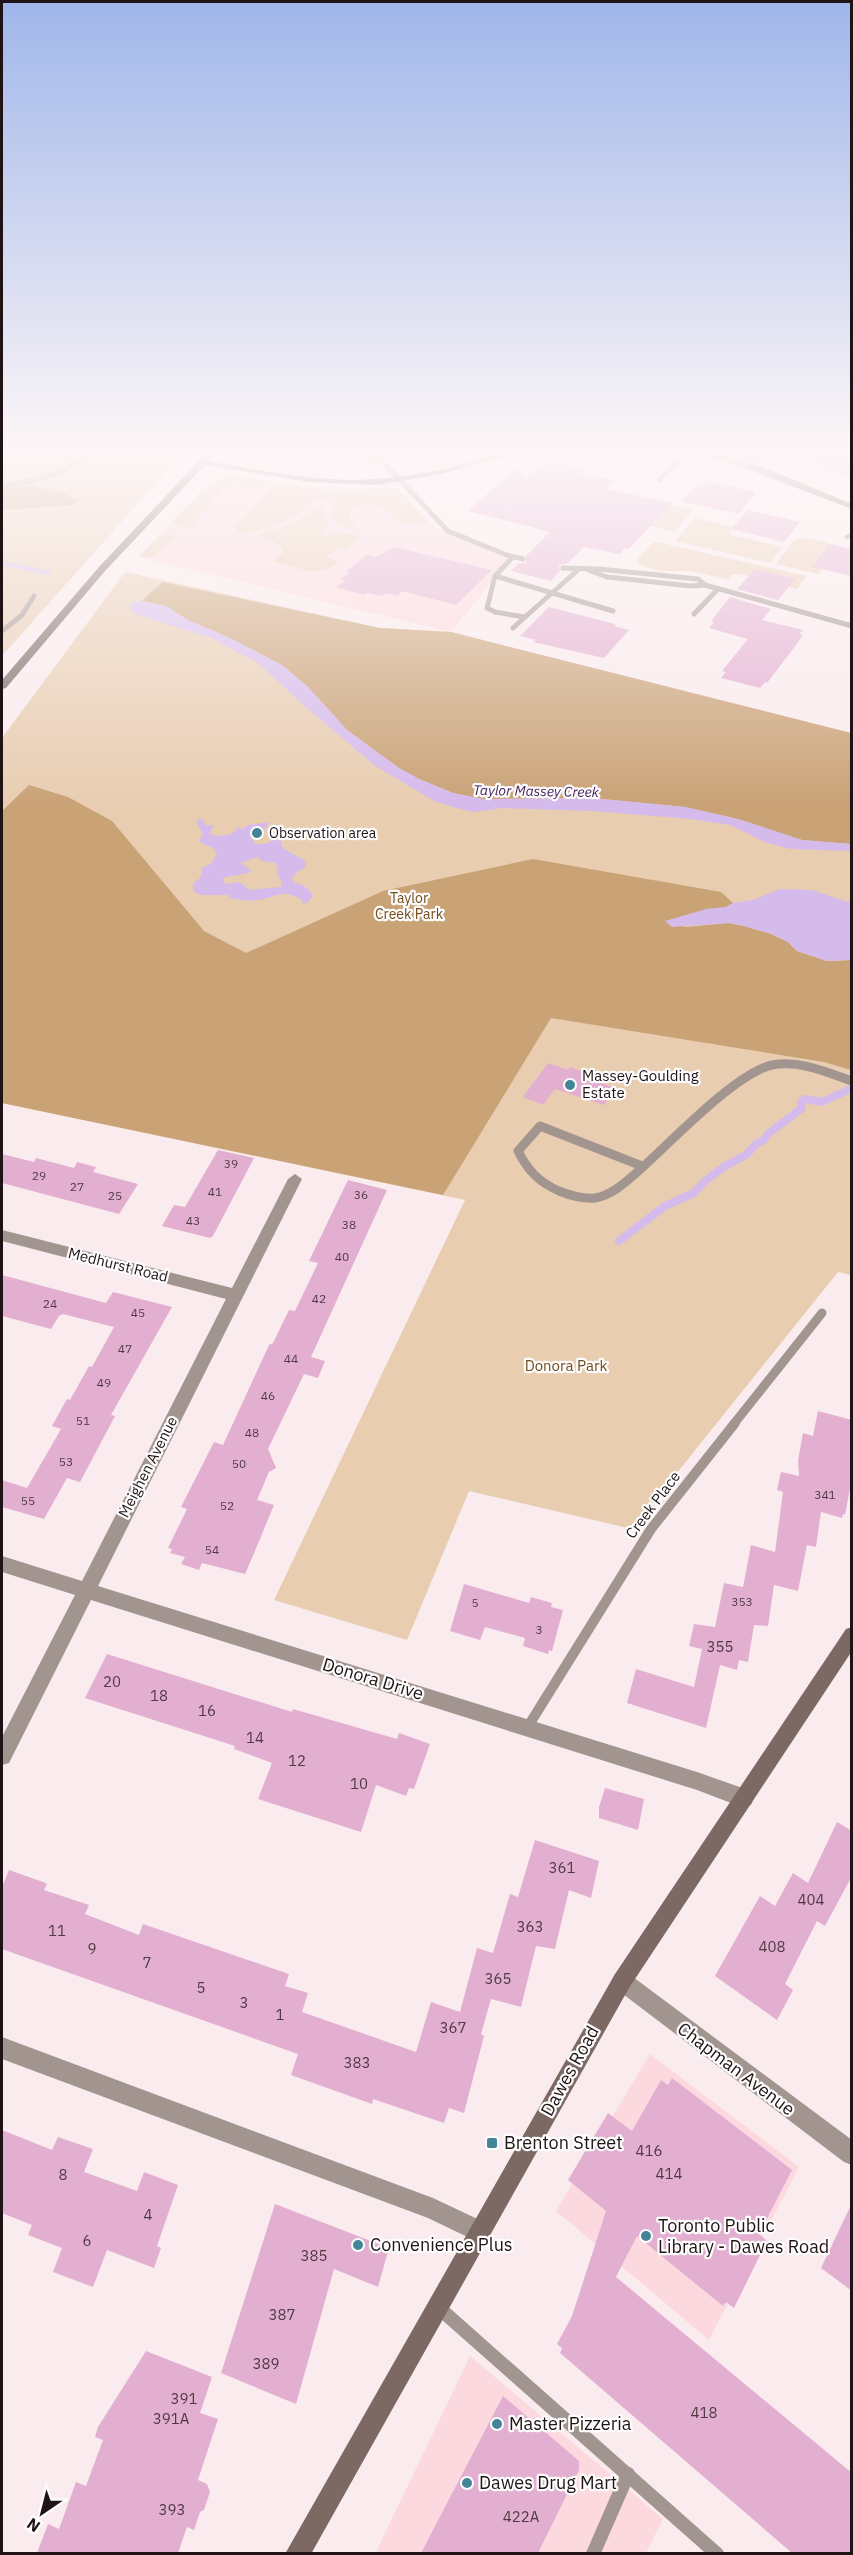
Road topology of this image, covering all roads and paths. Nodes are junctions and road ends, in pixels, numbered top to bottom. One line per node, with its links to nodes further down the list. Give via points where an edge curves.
1 (107, 566): 15 (street)
2 (504, 566): 5 (lane)
3 (563, 568): 4 (lane)
4 (579, 569): 6 (lane, via 608,577); 7 (lane)
5 (495, 576): 7 (lane); 11 (lane, via 487,608)
6 (718, 589): 10 (lane); 12 (lane)
7 (551, 593): 9 (lane); 11 (lane)
8 (34, 596): 14 (lane, via 22,615)
9 (613, 611)
10 (694, 614)
11 (525, 617): 13 (lane)
12 (852, 626)
13 (513, 628)
14 (2, 631)
15 (2, 686)
16 (852, 1081): 17 (lane, via 806,1065 760,1068 735,1084)
17 (642, 1166): 17 (lane, via 610,1193 581,1198 544,1184 528,1170 518,1151 540,1126)
18 (295, 1179): 20 (street, Meighen Avenue)
19 (2, 1235): 20 (street, Medhurst Road)
20 (235, 1295): 23 (street, Meighen Avenue)
21 (822, 1313): 25 (lane, Creek Place, via 651,1529)
22 (2, 1564): 23 (street, Donora Drive)
23 (85, 1590): 25 (street, Donora Drive); 26 (street, Meighen Avenue)
24 (852, 1635): 27 (street, Dawes Road)
25 (527, 1728): 27 (street, Donora Drive)
26 (2, 1756)
27 (744, 1798): 28 (street, Dawes Road)
28 (622, 1981): 30 (street, Chapman Avenue); 31 (street, Dawes Road)
29 (2, 2048): 31 (street, via 433,2209)
30 (852, 2154)
31 (480, 2232): 32 (street, Dawes Road)
32 (438, 2307): 33 (lane); 34 (street, Dawes Road)
33 (628, 2475): 35 (lane); 36 (lane)
34 (297, 2553)
35 (593, 2553)
36 (717, 2553)

